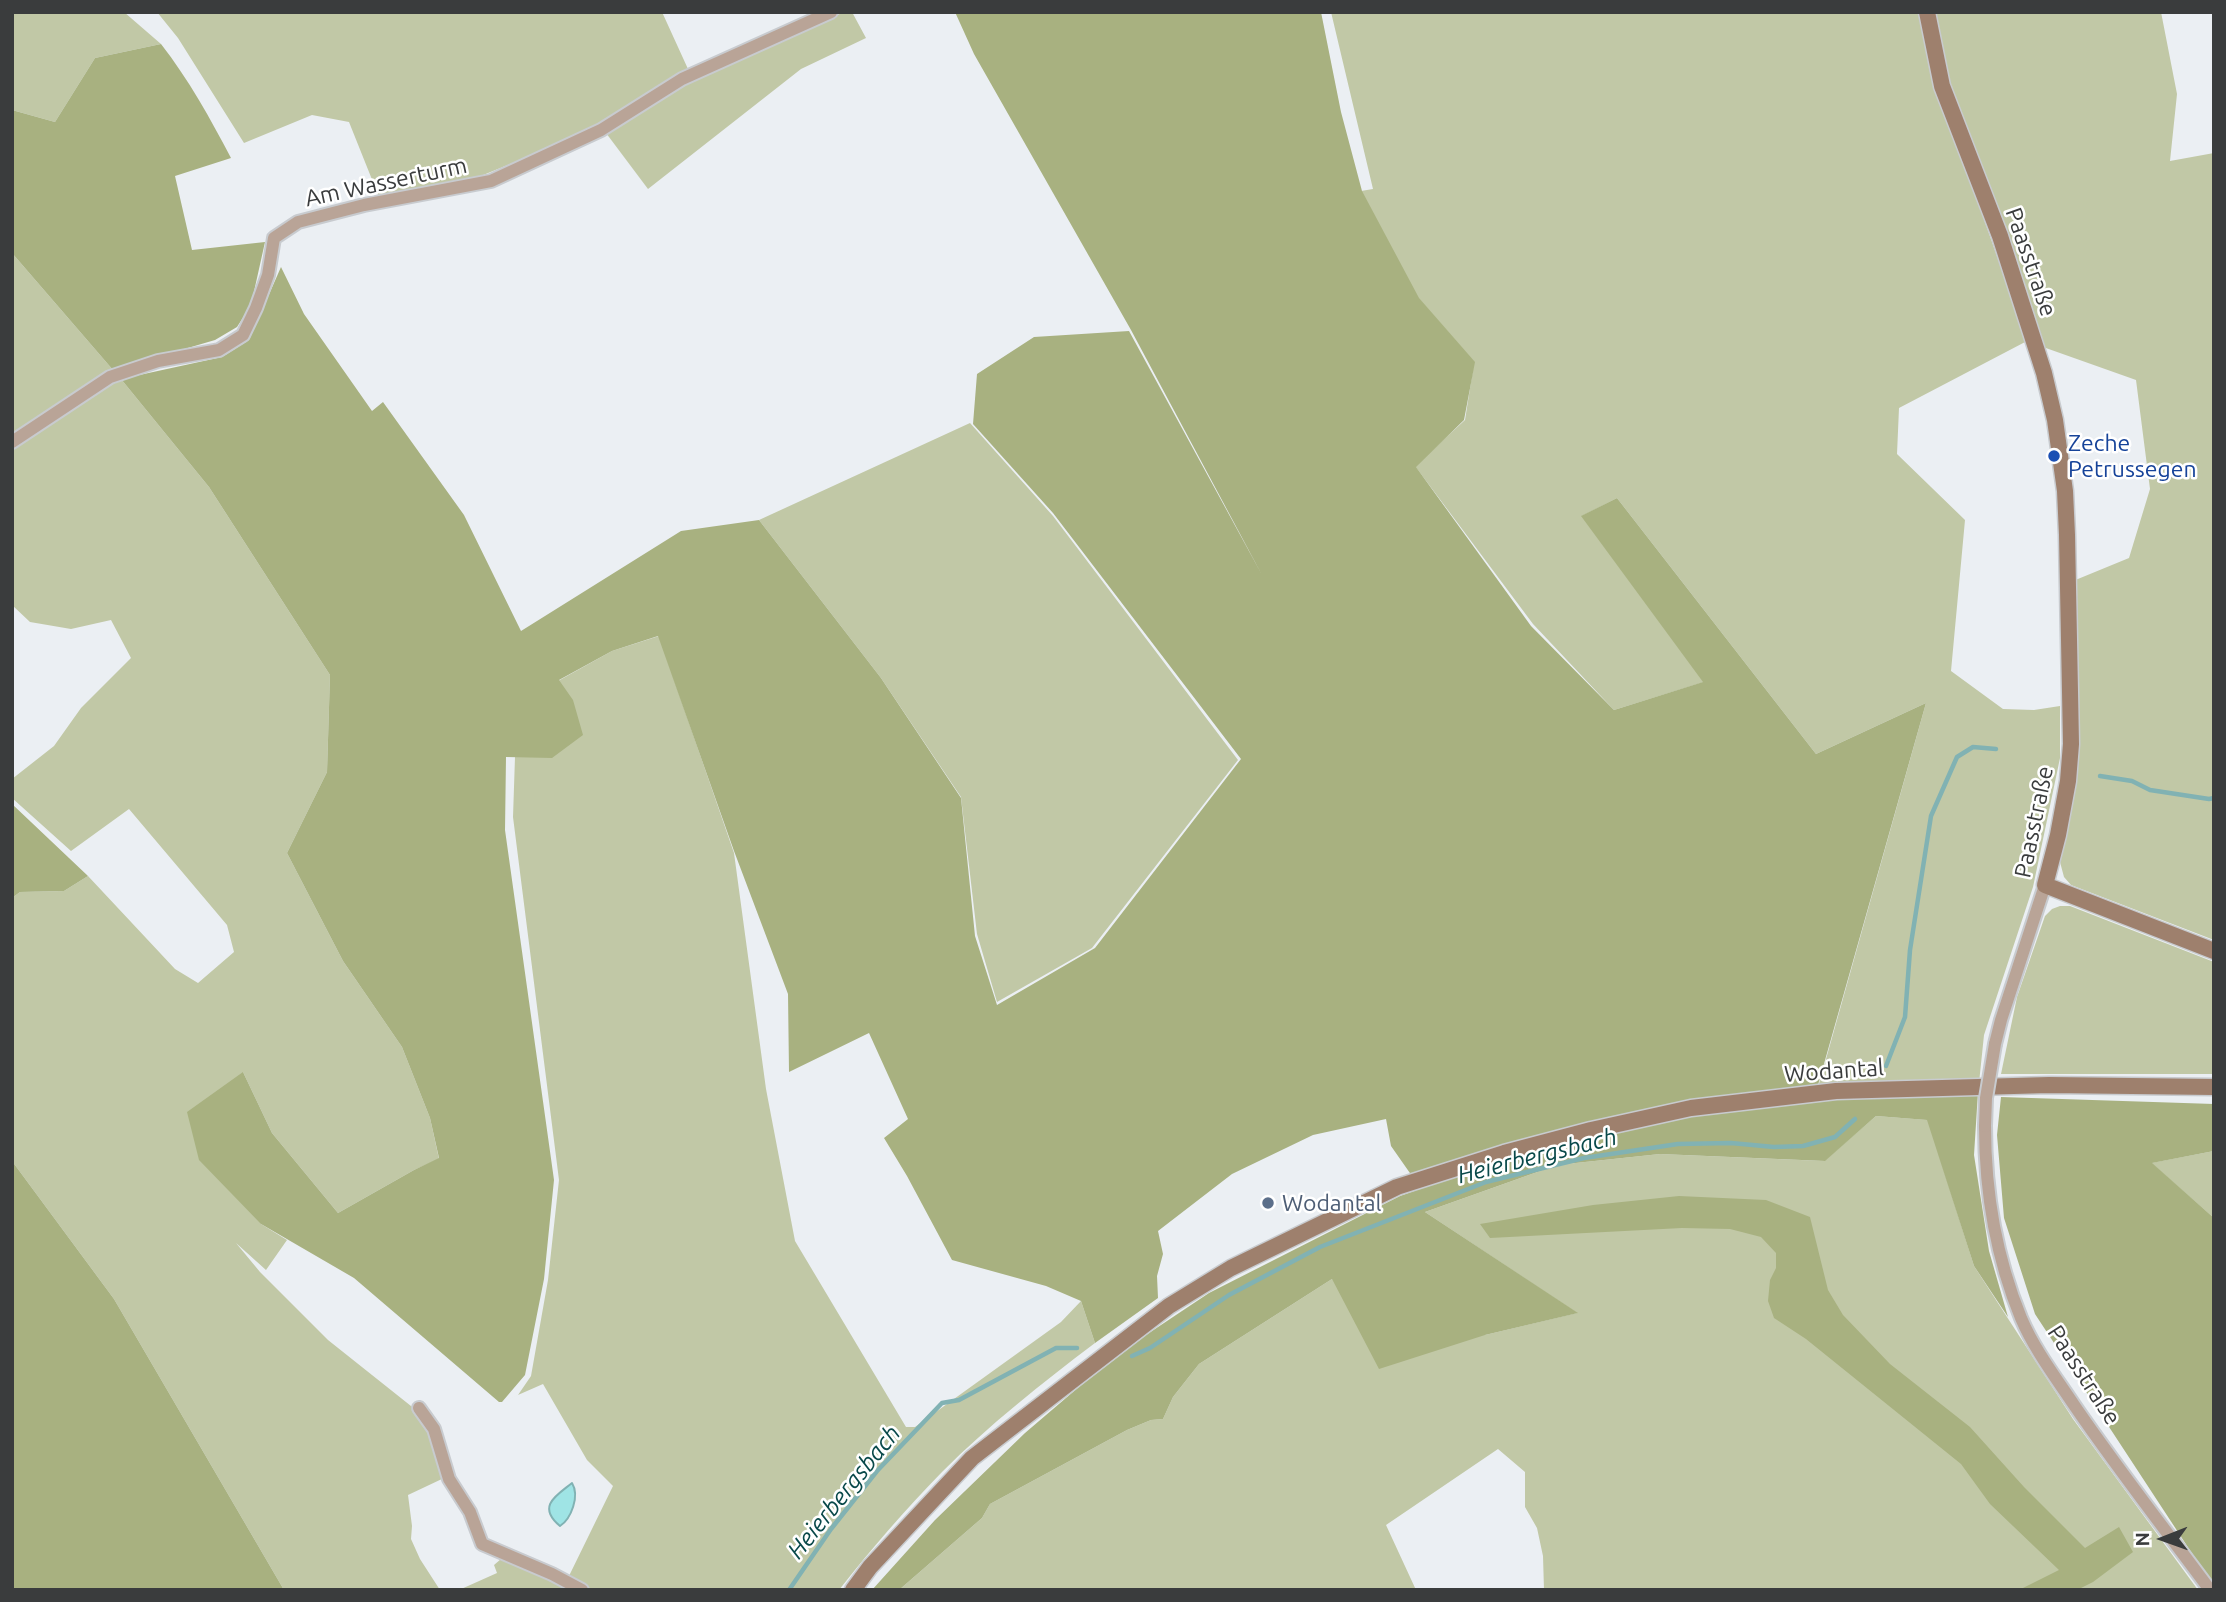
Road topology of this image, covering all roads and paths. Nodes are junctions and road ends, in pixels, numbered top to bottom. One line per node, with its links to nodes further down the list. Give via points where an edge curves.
1 (831, 12): 3 (street, Am Wasserturm, via 682,79 600,130 491,181 298,222 274,238 268,275 243,335 219,350 158,361 110,377)
2 (1927, 12): 4 (main road, Paasstraße, via 1942,86 2000,236 2056,420 2065,491 2071,744 2068,781)
3 (12, 442)
4 (2045, 885): 5 (main road); 10 (street, Paasstraße, bridge, via 2001,1020 1986,1098 1985,1156 2005,1275 2022,1322 2055,1377)
5 (2214, 951)
6 (2214, 1087): 9 (main road, Wodantal, via 2049,1085 1836,1091 1691,1108 1591,1129 1397,1187 1231,1268 1169,1306 972,1458)
7 (419, 1408): 8 (street, via 434,1429 450,1479 482,1544)
8 (582, 1590)
9 (853, 1590)
10 (2210, 1590)

